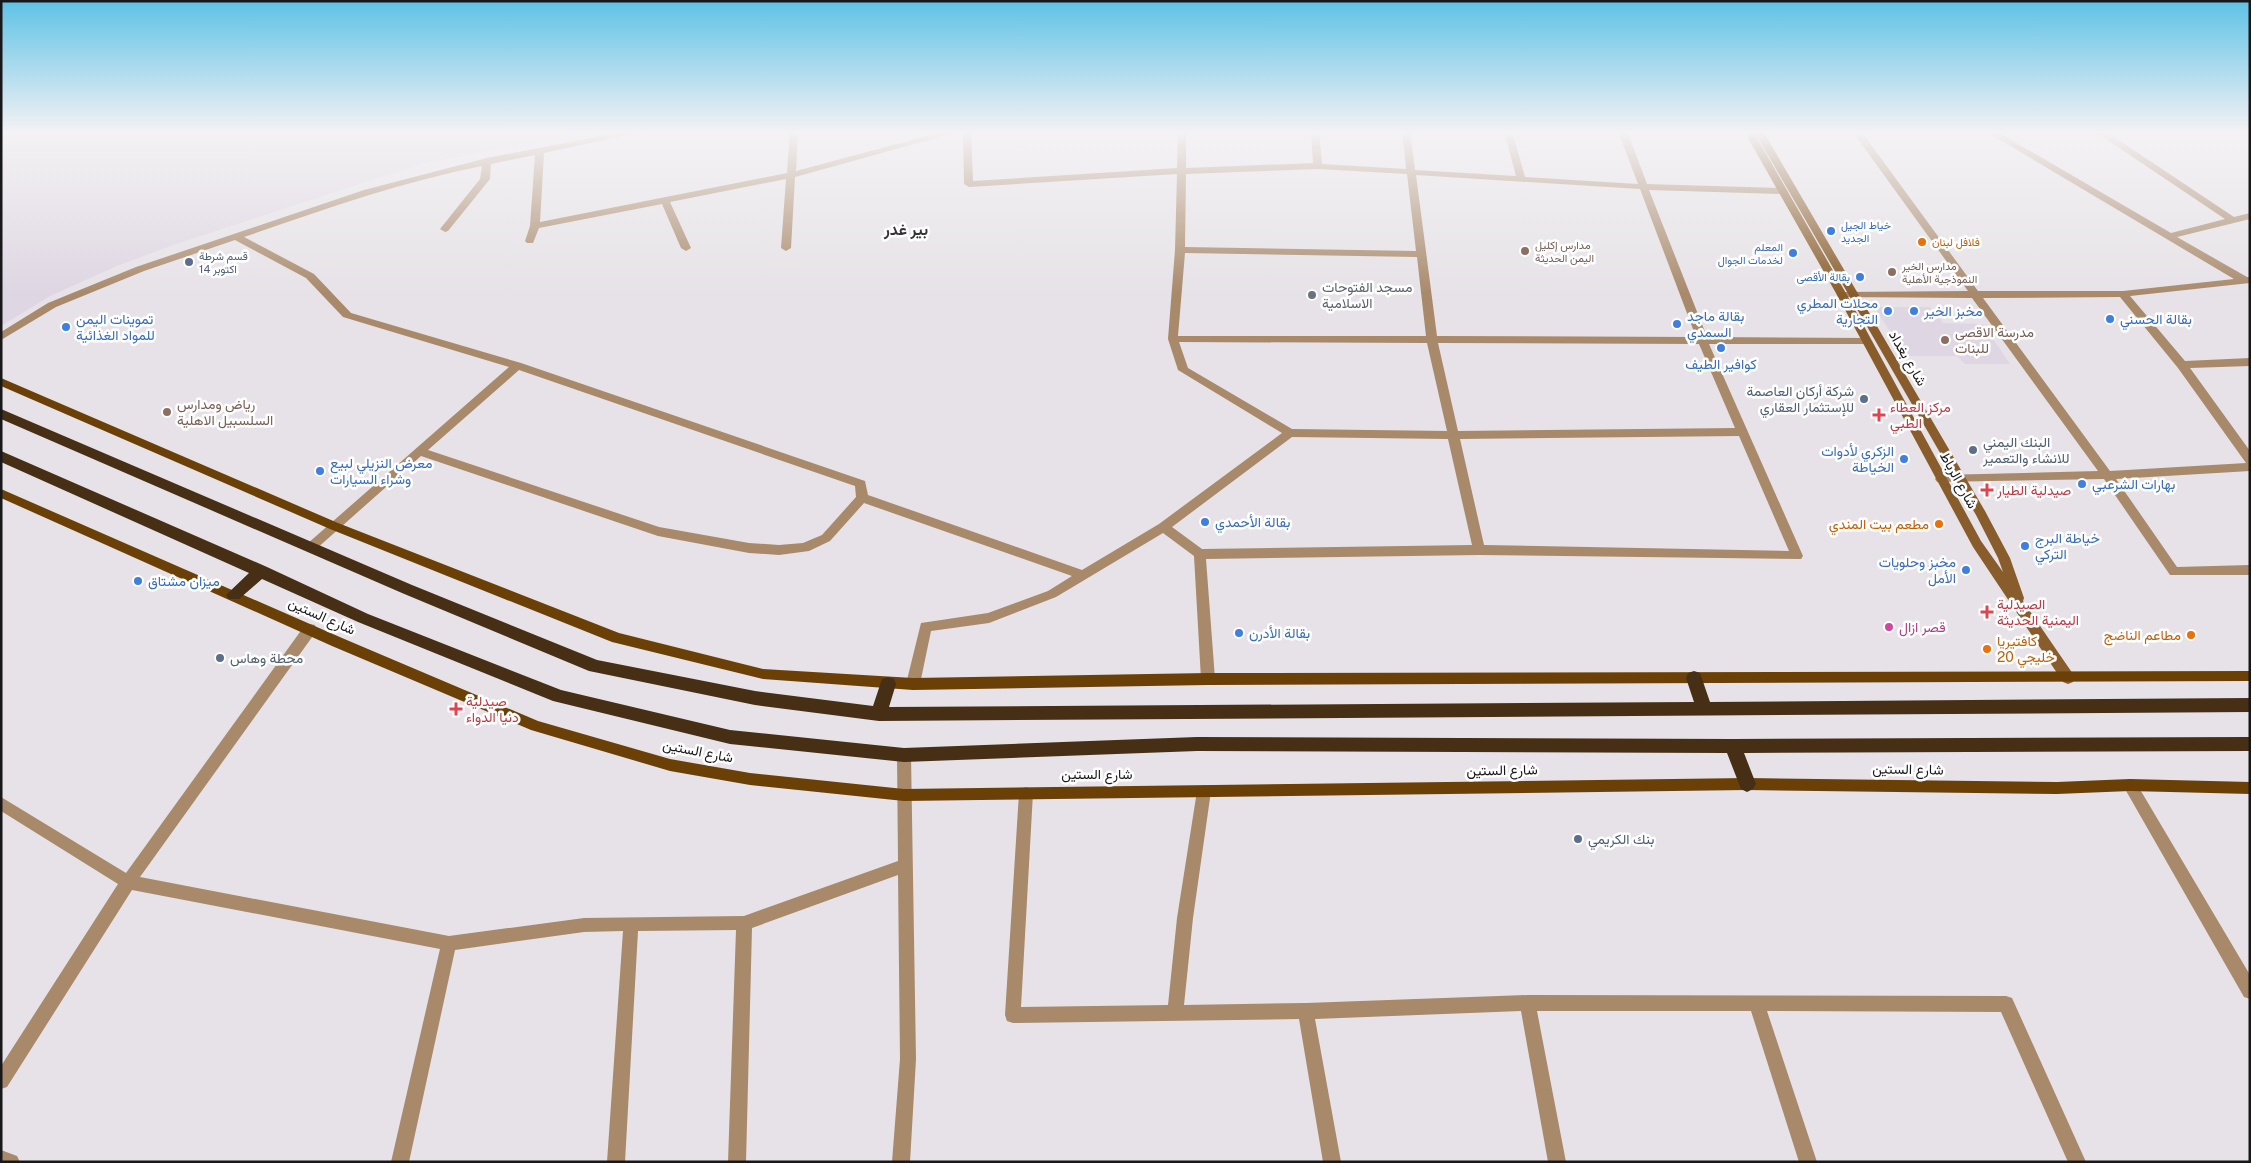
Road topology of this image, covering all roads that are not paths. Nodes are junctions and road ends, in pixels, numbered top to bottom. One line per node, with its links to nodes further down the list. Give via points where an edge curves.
1 (393, 185): 22 (street)
2 (480, 185): 20 (street)
3 (538, 185): 19 (street)
4 (740, 185): 16 (street)
5 (791, 185): 25 (street)
6 (1180, 185): 26 (street)
7 (1413, 185): 27 (street)
8 (1621, 185): 14 (street)
9 (1780, 185): 15 (street, شارع الرباط)
10 (1790, 185): 31 (street, شارع بغداد)
11 (1895, 185): 32 (street)
12 (2083, 185): 21 (street)
13 (2180, 185): 18 (street)
14 (1645, 187): 15 (street); 35 (street)
15 (1783, 191): 30 (street, شارع الرباط)
16 (665, 200): 19 (street); 24 (street)
17 (2250, 216): 18 (street)
18 (2234, 221): 21 (street)
19 (535, 226): 23 (street)
20 (445, 229)
21 (2170, 236): 28 (street)
22 (237, 237): 33 (street, via 140,269 52,305); 40 (street, via 310,276 347,315)
23 (530, 241)
24 (686, 248)
25 (786, 248)
26 (1180, 250): 27 (street); 34 (street)
27 (1421, 254): 36 (street)
28 (2247, 280): 29 (street)
29 (2123, 294): 32 (street); 39 (street)
30 (1842, 296): 31 (street); 37 (street, شارع الرباط)
31 (1855, 296): 32 (street); 52 (street, شارع بغداد)
32 (1976, 296): 50 (street)
33 (1, 337)
34 (1173, 339): 36 (street); 44 (street, via 1183,370)
35 (1702, 339): 36 (street); 37 (street); 43 (street)
36 (1432, 341): 45 (street)
37 (1866, 341): 51 (street, شارع الرباط)
38 (2250, 362): 39 (street)
39 (2182, 365): 48 (street)
40 (516, 366): 46 (street); 54 (street, via 861,484)
41 (1, 382): 55 (main road)
42 (1, 414): 57 (highway)
43 (1744, 432): 45 (street); 58 (street, via 1797,556)
44 (1290, 433): 45 (street); 56 (street)
45 (1454, 435): 58 (street)
46 (420, 452): 54 (street, via 658,531 749,548 805,548 826,538); 55 (street)
47 (1, 456): 61 (highway, شارع الستين)
48 (2250, 460)
49 (2250, 467): 50 (street)
50 (2106, 475): 52 (street); 60 (street, via 2174,572)
51 (1940, 479): 52 (street); 64 (street, شارع الرباط, via 1978,544)
52 (1961, 479): 64 (street, شارع بغداد, via 2000,551)
53 (1, 493): 63 (main road, شارع الستين)
54 (862, 498): 62 (street)
55 (334, 526): 57 (street); 70 (main road, via 617,638 763,674)
56 (1163, 527): 59 (street); 62 (street)
57 (311, 547): 74 (highway, via 595,666 755,698)
58 (1479, 550): 59 (street)
59 (1200, 554): 69 (street)
60 (2250, 570)
61 (262, 571): 63 (highway); 77 (highway, شارع الستين, via 363,618 559,696 730,737)
62 (1082, 576): 71 (street, via 1052,594 988,618 926,627)
63 (234, 595): 65 (main road, شارع الستين)
64 (2020, 605): 68 (street, شارع الرباط)
65 (310, 629): 83 (main road, شارع الستين, via 536,726 670,765 750,780); 86 (street)
66 (2250, 676): 68 (main road)
67 (1694, 678): 68 (main road); 69 (main road); 73 (highway)
68 (2068, 678)
69 (1208, 679): 71 (main road)
70 (888, 684): 71 (main road); 74 (highway)
71 (913, 684)
72 (2250, 705): 73 (highway)
73 (1704, 708): 74 (highway)
74 (879, 714)
75 (2250, 744): 76 (highway, شارع الستين)
76 (1733, 746): 77 (highway, شارع الستين, via 1197,744); 78 (highway)
77 (904, 755): 83 (street)
78 (1747, 784): 79 (main road, شارع الستين, via 2057,788); 81 (main road, شارع الستين)
79 (2130, 785): 80 (main road, شارع الستين); 90 (street)
80 (2250, 788)
81 (1204, 791): 82 (main road, شارع الستين); 94 (street)
82 (1026, 793): 83 (main road, شارع الستين); 94 (street, via 1013,1015)
83 (904, 795): 85 (street)
84 (1, 803): 86 (street)
85 (907, 865): 87 (street); 101 (street, via 908,1060)
86 (128, 882): 89 (street); 95 (street)
87 (744, 923): 88 (street); 100 (street)
88 (631, 924): 89 (street, via 584,925); 99 (street)
89 (448, 943): 98 (street)
90 (2250, 991)
91 (1528, 1002): 92 (street); 93 (street); 103 (street)
92 (1757, 1004): 104 (street); 105 (street, via 2006,1004)
93 (1306, 1011): 94 (street); 102 (street)
94 (1175, 1013)
95 (1, 1081)
96 (1, 1159): 97 (street)
97 (12, 1162)
98 (400, 1162)
99 (616, 1162)
100 (737, 1162)
101 (901, 1162)
102 (1332, 1162)
103 (1557, 1162)
104 (1808, 1162)
105 (2077, 1162)

